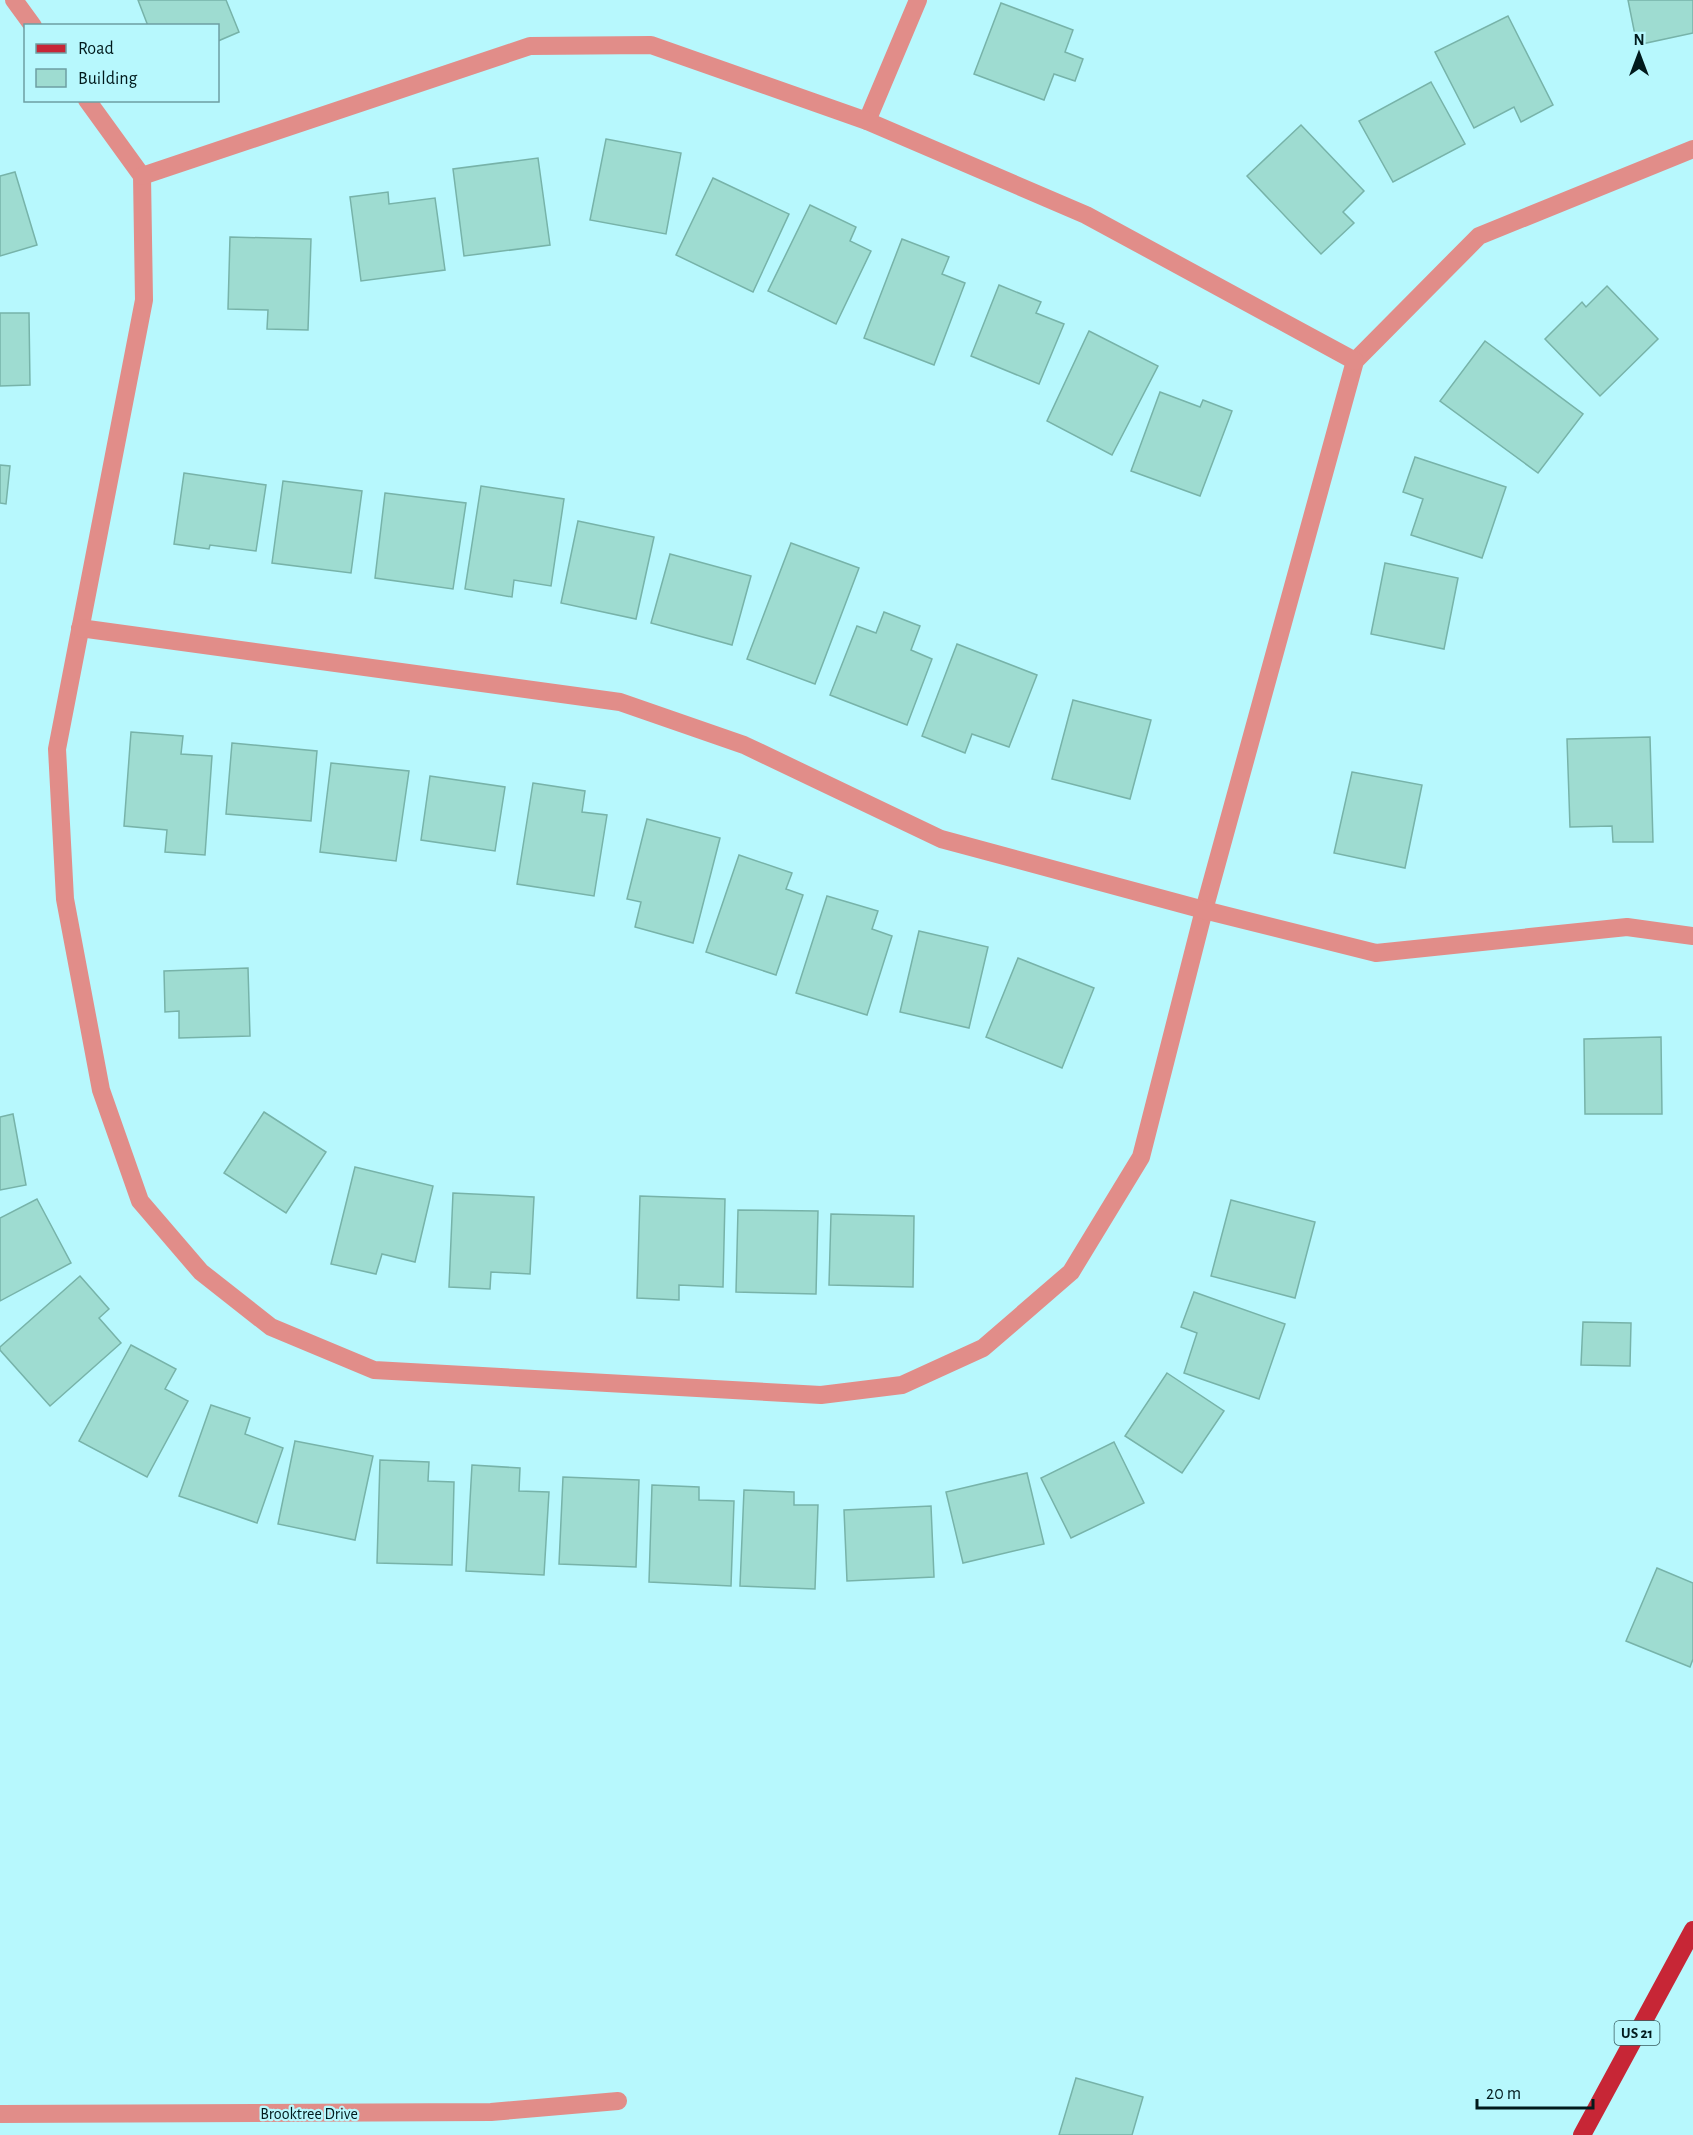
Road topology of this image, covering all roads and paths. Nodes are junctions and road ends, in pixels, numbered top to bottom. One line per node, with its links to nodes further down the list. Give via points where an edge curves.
1 (14, 0): 3 (street)
2 (918, 0): 5 (street)
3 (32, 24)
4 (88, 102): 7 (street)
5 (867, 121): 7 (street, via 651,45 530,46); 8 (street, via 1086,215)
6 (1693, 149): 8 (street, via 1479,236)
7 (142, 176): 9 (street, via 144,300)
8 (1355, 361): 10 (street)
9 (80, 628): 10 (street, via 620,702 744,745 941,839); 10 (street, via 57,749 66,899 101,1090 140,1201 201,1272 271,1327 374,1370 821,1395 902,1385 983,1348 1071,1272 1141,1158)
10 (1204, 910): 11 (street, via 1376,953 1627,927)
11 (1693, 936)
12 (1693, 1930): 15 (main road, US 21)
13 (618, 2101): 14 (street, Brooktree Drive, via 491,2112)
14 (0, 2114)
15 (1582, 2135)

